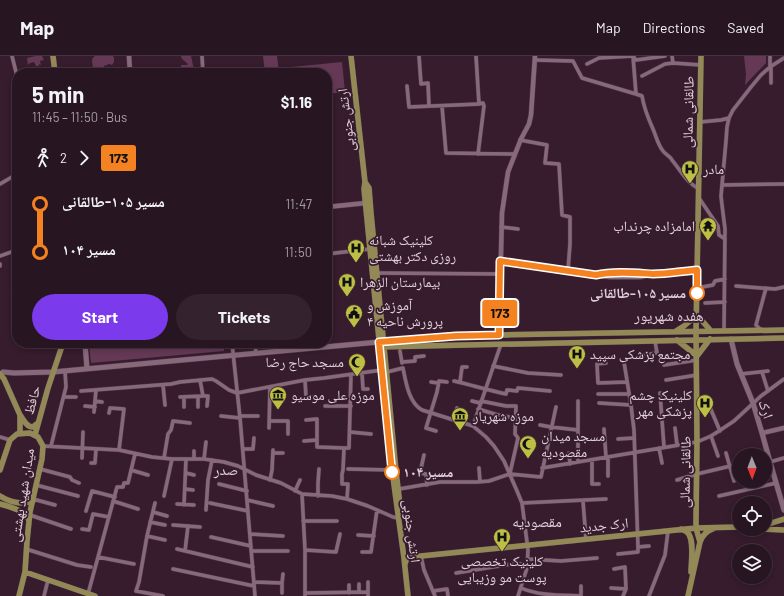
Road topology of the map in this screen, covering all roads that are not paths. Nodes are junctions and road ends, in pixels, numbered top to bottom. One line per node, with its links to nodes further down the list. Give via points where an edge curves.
1 (12, 56): 21 (street)
2 (53, 56): 22 (main road)
3 (129, 56): 23 (street)
4 (202, 56): 24 (street)
5 (351, 56): 40 (main road, ارتش جنوبی)
6 (419, 56): 30 (street, via 421,84 428,83)
7 (476, 56): 29 (street)
8 (564, 56): 16 (street)
9 (633, 56): 10 (street, via 636,60); 18 (street, via 600,58); 28 (street)
10 (665, 56)
11 (672, 56): 17 (street)
12 (701, 56): 19 (main road, طالقانی شمالی)
13 (770, 56): 20 (street)
14 (535, 58): 16 (street); 36 (street, via 530,124)
15 (784, 58): 20 (street)
16 (563, 61): 28 (street, via 573,61 582,78)
17 (673, 63): 19 (street); 25 (street, via 665,64)
18 (587, 64)
19 (701, 65): 34 (main road, طالقانی شمالی)
20 (770, 67): 26 (street); 32 (street, via 751,87)
21 (15, 68)
22 (54, 68)
23 (130, 68)
24 (203, 68)
25 (642, 76)
26 (772, 83)
27 (406, 86): 30 (street, via 409,107)
28 (636, 94): 44 (street, via 642,96 646,113 664,152 691,185)
29 (479, 104): 31 (street); 37 (street, via 483,103 484,106)
30 (429, 106): 31 (street)
31 (442, 106): 37 (street, via 446,153)
32 (729, 118): 33 (street); 35 (street)
33 (721, 120): 34 (street); 35 (street)
34 (700, 122): 44 (main road, طالقانی شمالی)
35 (727, 127): 43 (street)
36 (520, 140): 38 (street); 56 (street, via 547,146 545,164 559,164 562,215 570,217)
37 (478, 154): 38 (street)
38 (515, 154): 48 (street, via 508,172)
39 (12, 177): 41 (street)
40 (365, 182): 46 (main road, ارتش جنوبی); 58 (main road, ارتش جنوبی, via 369,188)
41 (0, 184)
42 (784, 184): 43 (street)
43 (722, 185): 50 (street)
44 (699, 189): 45 (main road, طالقانی شمالی)
45 (699, 198): 50 (street, via 718,226 719,235); 57 (main road, طالقانی شمالی)
46 (366, 204): 47 (street); 51 (main road, ارتش جنوبی)
47 (332, 207)
48 (501, 227): 49 (street); 55 (street)
49 (518, 229)
50 (725, 239): 60 (street)
51 (370, 249): 53 (street); 82 (main road, ارتش جنوبی)
52 (12, 252): 54 (street)
53 (332, 253)
54 (0, 256)
55 (500, 261): 56 (street); 59 (street)
56 (568, 270): 57 (street, via 604,276 640,277)
57 (697, 270): 63 (main road, طالقانی شمالی)
58 (377, 273): 59 (street); 82 (main road, ارتش جنوبی)
59 (500, 274): 74 (street)
60 (725, 279): 63 (street, via 715,281 713,285); 65 (street)
61 (736, 286): 64 (street)
62 (784, 287): 64 (street)
63 (697, 288): 67 (main road, طالقانی شمالی)
64 (766, 288): 68 (street, via 756,325)
65 (725, 302): 66 (street); 72 (street)
66 (705, 303)
67 (697, 315): 70 (main road, طالقانی شمالی); 71 (main road); 73 (main road)
68 (761, 330): 69 (main road); 72 (main road)
69 (784, 330)
70 (696, 331): 71 (main road); 73 (main road); 80 (main road, طالقانی شمالی)
71 (711, 331): 72 (main road)
72 (724, 331)
73 (675, 332): 74 (main road)
74 (499, 335): 75 (main road)
75 (456, 336): 82 (main road); 85 (main road, via 453,339)
76 (784, 338): 78 (main road)
77 (710, 339): 78 (main road); 80 (main road); 96 (main road)
78 (731, 339): 113 (main road, ارک)
79 (677, 340): 80 (main road); 81 (main road); 96 (main road)
80 (696, 340): 96 (main road, طالقانی شمالی)
81 (655, 341): 83 (main road); 94 (street, via 657,353)
82 (382, 344): 84 (main road); 85 (main road); 106 (main road, ارتش جنوبی)
83 (501, 344): 85 (main road); 101 (street)
84 (332, 345)
85 (455, 345)
86 (61, 348): 109 (main road, حافظ)
87 (85, 348): 104 (main road)
88 (232, 348): 93 (street)
89 (256, 348): 92 (street)
90 (289, 348): 92 (main road)
91 (400, 351): 97 (street)
92 (256, 353): 93 (main road)
93 (233, 355): 104 (main road); 135 (street)
94 (641, 355)
95 (424, 356): 97 (street, via 415,357 415,361)
96 (697, 358): 100 (street); 115 (main road, طالقانی شمالی)
97 (402, 362): 103 (street)
98 (624, 362): 125 (street)
99 (606, 363): 125 (street, via 597,364 598,383)
100 (664, 364)
101 (493, 366): 114 (street, via 528,373); 131 (street)
102 (467, 367): 124 (street, via 462,367)
103 (403, 368): 106 (street); 163 (street, via 415,404 418,408)
104 (87, 369): 105 (main road)
105 (66, 371): 109 (main road); 141 (street, via 68,387)
106 (384, 371): 111 (street); 247 (main road, ارتش جنوبی); 267 (main road, ارتش جنوبی)
107 (768, 371): 110 (street)
108 (1, 372): 109 (main road); 116 (main road)
109 (53, 372): 172 (main road, حافظ)
110 (762, 372): 113 (street); 134 (street)
111 (362, 373): 112 (street); 129 (street, via 364,389)
112 (351, 374): 119 (street); 157 (street)
113 (741, 374): 150 (main road, ارک)
114 (561, 375)
115 (697, 375): 120 (street); 201 (main road, طالقانی شمالی)
116 (2, 378): 165 (main road)
117 (784, 379): 134 (street)
118 (200, 380): 127 (street); 135 (street, via 212,379); 140 (street)
119 (305, 380): 128 (street); 143 (street, via 306,397)
120 (666, 380)
121 (454, 381): 124 (street)
122 (431, 382): 126 (street)
123 (446, 382): 126 (street)
124 (460, 382): 131 (street)
125 (627, 382): 137 (street)
126 (438, 383): 163 (street)
127 (163, 385): 130 (street); 151 (street)
128 (270, 387): 135 (street); 173 (street)
129 (368, 389)
130 (96, 390): 132 (street); 144 (street)
131 (485, 390): 133 (street, via 506,394 507,390 517,391 518,388); 148 (street)
132 (81, 391)
133 (550, 391)
134 (768, 391): 150 (street)
135 (237, 393): 168 (street)
136 (598, 394): 137 (street)
137 (629, 394): 152 (street)
138 (660, 394): 205 (street)
139 (198, 396): 140 (street); 158 (street); 160 (street, via 182,397)
140 (203, 396): 155 (street, via 208,396)
141 (64, 397): 142 (street); 204 (street)
142 (76, 397)
143 (313, 397)
144 (95, 401): 147 (street); 154 (street, via 95,410)
145 (472, 401): 148 (street)
146 (578, 401): 182 (street)
147 (102, 402)
148 (481, 402): 162 (street); 169 (street, via 516,406)
149 (599, 403): 152 (street)
150 (752, 403): 183 (street, via 734,421); 188 (main road, ارک)
151 (165, 405)
152 (631, 405): 195 (street)
153 (709, 405): 183 (street)
154 (85, 406)
155 (207, 406)
156 (326, 406): 157 (street)
157 (351, 406): 186 (street)
158 (198, 407)
159 (556, 407): 177 (street)
160 (184, 408)
161 (457, 408): 171 (street)
162 (478, 409): 169 (street); 176 (street)
163 (431, 413): 171 (street); 184 (street, via 425,428)
164 (109, 414): 212 (street, via 110,408 124,409)
165 (20, 415): 172 (main road, via 26,425 33,428); 187 (main road)
166 (221, 416): 168 (street)
167 (258, 416): 168 (street)
168 (240, 417): 211 (street)
169 (515, 418): 250 (street, via 515,434 518,438)
170 (306, 420): 198 (street, via 317,420)
171 (454, 420): 176 (street)
172 (39, 421): 191 (main road, حافظ)
173 (270, 421): 178 (street); 189 (street, via 288,421)
174 (190, 423): 224 (street, via 173,421)
175 (540, 425): 177 (street)
176 (473, 426): 250 (street, via 494,446)
177 (551, 427): 182 (street); 240 (street)
178 (270, 428)
179 (675, 428): 202 (street)
180 (784, 428): 188 (street)
181 (604, 429): 222 (street)
182 (578, 430): 233 (street)
183 (720, 430): 192 (street)
184 (436, 431)
185 (83, 432): 206 (street)
186 (350, 432): 190 (street); 207 (street, via 349,448)
187 (20, 433): 191 (main road, میدان شهید بهشتی); 197 (main road, میدان شهید بهشتی)
188 (762, 433): 209 (main road, ارک)
189 (288, 434)
190 (371, 434)
191 (35, 435): 203 (main road, میدان شهید بهشتی)
192 (712, 436): 201 (street); 221 (street)
193 (0, 437): 197 (street)
194 (254, 438): 211 (street, via 253,449)
195 (634, 438): 196 (street); 214 (street)
196 (618, 439)
197 (10, 440): 245 (main road, میدان شهید بهشتی)
198 (317, 440): 199 (street); 207 (street, via 317,447)
199 (304, 441)
200 (206, 442): 229 (street)
201 (697, 442): 202 (street); 251 (main road, طالقانی شمالی)
202 (680, 445): 205 (street); 215 (street)
203 (43, 446): 204 (street); 241 (main road, میدان شهید بهشتی)
204 (51, 446): 206 (street)
205 (664, 447): 208 (street)
206 (83, 448): 210 (street); 223 (street)
207 (344, 448): 278 (street, via 342,484 348,484)
208 (659, 448): 214 (street); 235 (street)
209 (765, 448)
210 (96, 449): 212 (street); 234 (street, via 95,463)
211 (242, 449): 242 (street)
212 (119, 450): 219 (street)
213 (194, 451): 228 (street)
214 (635, 452): 222 (street); 324 (street)
215 (684, 452)
216 (283, 453): 256 (street, via 273,452)
217 (569, 453): 236 (street)
218 (726, 453): 238 (street)
219 (135, 454): 224 (street); 246 (street)
220 (424, 454): 265 (street, via 420,473 426,474)
221 (718, 456)
222 (607, 457): 232 (street); 255 (street)
223 (82, 458)
224 (164, 458): 226 (street)
225 (784, 458): 230 (street)
226 (172, 459): 227 (street); 274 (street)
227 (186, 459): 228 (street); 249 (street)
228 (194, 459): 229 (street)
229 (204, 459): 231 (street)
230 (772, 459)
231 (212, 460): 242 (street); 294 (street)
232 (592, 460): 233 (street); 263 (street, via 592,484)
233 (578, 462): 236 (street)
234 (91, 463)
235 (662, 463)
236 (570, 464): 240 (street)
237 (732, 465): 238 (street)
238 (729, 466): 251 (street); 254 (street)
239 (479, 468): 259 (street)
240 (542, 468): 250 (street, via 541,477)
241 (40, 469): 260 (street, via 70,477); 264 (main road, میدان شهید بهشتی)
242 (244, 469): 256 (street); 269 (street)
243 (319, 469): 275 (street)
244 (348, 469): 247 (street)
245 (0, 470)
246 (131, 470): 252 (street); 277 (street, via 128,484 124,483 122,487 118,487)
247 (392, 470): 303 (main road, ارتش جنوبی)
248 (772, 471): 261 (main road, ارک)
249 (186, 474): 253 (street); 266 (street)
250 (510, 474): 259 (street, via 496,480); 288 (street)
251 (697, 474): 258 (street); 316 (main road, طالقانی شمالی)
252 (148, 475)
253 (194, 475)
254 (732, 475)
255 (608, 476)
256 (270, 480): 270 (street)
257 (300, 480): 270 (street)
258 (677, 480)
259 (480, 482): 265 (street, via 440,482)
260 (79, 483)
261 (776, 483): 276 (street); 296 (main road, ارک)
262 (219, 484): 269 (street)
263 (599, 484)
264 (36, 485): 273 (street); 280 (main road, میدان شهید بهشتی)
265 (427, 485): 267 (street)
266 (185, 489): 268 (street); 290 (street)
267 (399, 489): 347 (main road, ارتش جنوبی, via 405,554)
268 (193, 490)
269 (247, 491): 281 (street)
270 (295, 491): 271 (street)
271 (302, 494): 275 (street); 305 (street)
272 (0, 496): 280 (main road, via 20,503)
273 (78, 496)
274 (164, 496)
275 (318, 496): 278 (street)
276 (719, 496)
277 (115, 497): 283 (street); 297 (street, via 92,491)
278 (347, 499): 295 (street)
279 (606, 499): 282 (street)
280 (33, 500): 289 (street); 302 (main road, میدان شهید بهشتی)
281 (248, 500): 292 (street); 298 (street)
282 (583, 501): 288 (street); 330 (street)
283 (113, 502): 293 (street); 301 (street)
284 (155, 503): 299 (street)
285 (210, 503): 298 (street)
286 (0, 504): 302 (main road)
287 (177, 504): 290 (street)
288 (522, 504): 333 (street)
289 (56, 505)
290 (184, 505): 291 (street)
291 (194, 506)
292 (273, 506)
293 (138, 509)
294 (206, 510)
295 (377, 510): 303 (street); 328 (street)
296 (784, 510)
297 (86, 511)
298 (248, 511): 322 (street)
299 (153, 512): 300 (street); 307 (street)
300 (167, 516)
301 (109, 517): 315 (street, via 93,514 89,530); 346 (street)
302 (29, 518): 317 (street); 337 (main road, میدان شهید بهشتی)
303 (398, 518): 351 (main road, ارتش جنوبی)
304 (784, 520): 308 (main road); 320 (main road)
305 (304, 521): 306 (street); 339 (street)
306 (337, 521)
307 (150, 522): 309 (street); 326 (street)
308 (772, 523)
309 (165, 525)
310 (173, 525): 311 (street)
311 (188, 526): 314 (street); 340 (street)
312 (720, 526): 313 (main road, ارک جدید); 316 (main road, ارک جدید); 332 (main road, via 706,532)
313 (732, 526)
314 (200, 527)
315 (82, 528)
316 (696, 528): 318 (main road, ارک جدید); 332 (main road, طالقانی شمالی)
317 (71, 529)
318 (681, 529): 321 (main road, ارک جدید); 367 (main road, via 688,533 692,543)
319 (772, 529): 320 (main road)
320 (784, 529)
321 (668, 531): 324 (main road, ارک جدید); 389 (street, via 665,555)
322 (250, 534): 327 (street); 334 (street)
323 (340, 534): 339 (street, via 336,552)
324 (638, 534): 330 (main road, ارک جدید); 336 (street)
325 (358, 535): 328 (street)
326 (147, 536): 331 (street); 381 (street, via 136,591)
327 (283, 536)
328 (374, 536): 343 (street, via 371,552)
329 (211, 538): 334 (street)
330 (586, 539): 333 (main road, ارک جدید)
331 (165, 540)
332 (700, 542): 367 (main road)
333 (527, 544): 345 (main road, ارک جدید); 349 (street)
334 (251, 546): 341 (street)
335 (649, 546): 336 (street)
336 (638, 547): 344 (street, via 638,552)
337 (26, 549): 353 (street); 357 (main road, میدان شهید بهشتی)
338 (177, 549): 340 (street)
339 (305, 550): 377 (street)
340 (185, 551): 354 (street)
341 (251, 551): 342 (street); 354 (street)
342 (288, 551)
343 (362, 552)
344 (618, 554)
345 (421, 556): 347 (main road, ارک جدید); 371 (street)
346 (98, 557): 350 (street); 375 (street)
347 (409, 558): 351 (main road)
348 (597, 558): 349 (street, via 561,561)
349 (528, 559): 352 (street)
350 (134, 564)
351 (404, 564): 383 (main road, ارتش جنوبی)
352 (528, 564): 358 (street); 368 (street)
353 (91, 567)
354 (252, 567): 363 (street)
355 (614, 568): 370 (street, via 626,567)
356 (173, 569): 363 (street)
357 (25, 572): 360 (main road); 378 (main road, میدان شهید بهشتی)
358 (456, 573)
359 (282, 574): 362 (street)
360 (48, 580): 375 (main road); 379 (street)
361 (368, 582): 376 (street)
362 (282, 583): 363 (street); 373 (street)
363 (254, 584): 382 (street)
364 (359, 584): 372 (street)
365 (349, 586): 374 (street)
366 (581, 586): 387 (street)
367 (690, 587): 390 (main road)
368 (521, 588): 386 (street); 387 (street, via 543,594)
369 (611, 588): 370 (street)
370 (626, 589): 388 (street)
371 (433, 591): 384 (street); 385 (street, via 447,589)
372 (359, 592): 374 (street); 376 (street)
373 (282, 593)
374 (349, 593): 377 (street)
375 (88, 594): 380 (main road)
376 (368, 594)
377 (305, 595)
378 (19, 596)
379 (44, 596)
380 (95, 596)
381 (163, 596)
382 (255, 596)
383 (408, 596)
384 (435, 596)
385 (448, 596)
386 (518, 596)
387 (581, 596)
388 (623, 596)
389 (649, 596)
390 (688, 596)

